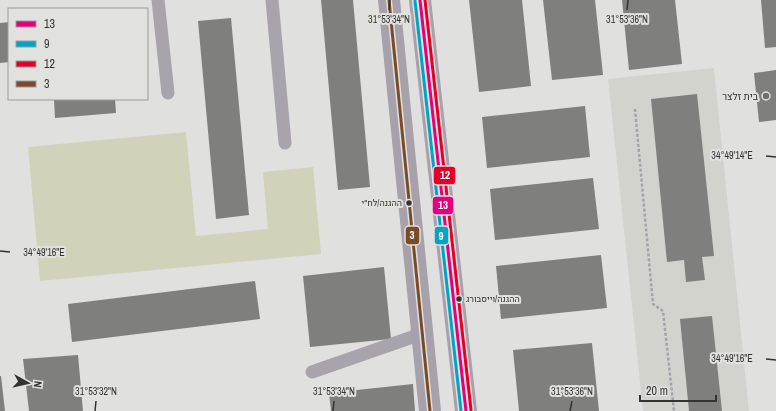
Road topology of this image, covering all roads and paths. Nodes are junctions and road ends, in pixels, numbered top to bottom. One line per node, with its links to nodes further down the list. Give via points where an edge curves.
1 (158, 0): 5 (lane)
2 (272, 0): 7 (lane)
3 (389, 0): 8 (street)
4 (420, 0): 11 (street)
5 (168, 93)
6 (635, 109): 12 (path, via 652,304 663,311)
7 (285, 143)
8 (424, 333): 9 (lane); 10 (street)
9 (312, 372)
10 (430, 411)
11 (466, 411)
12 (674, 411)

